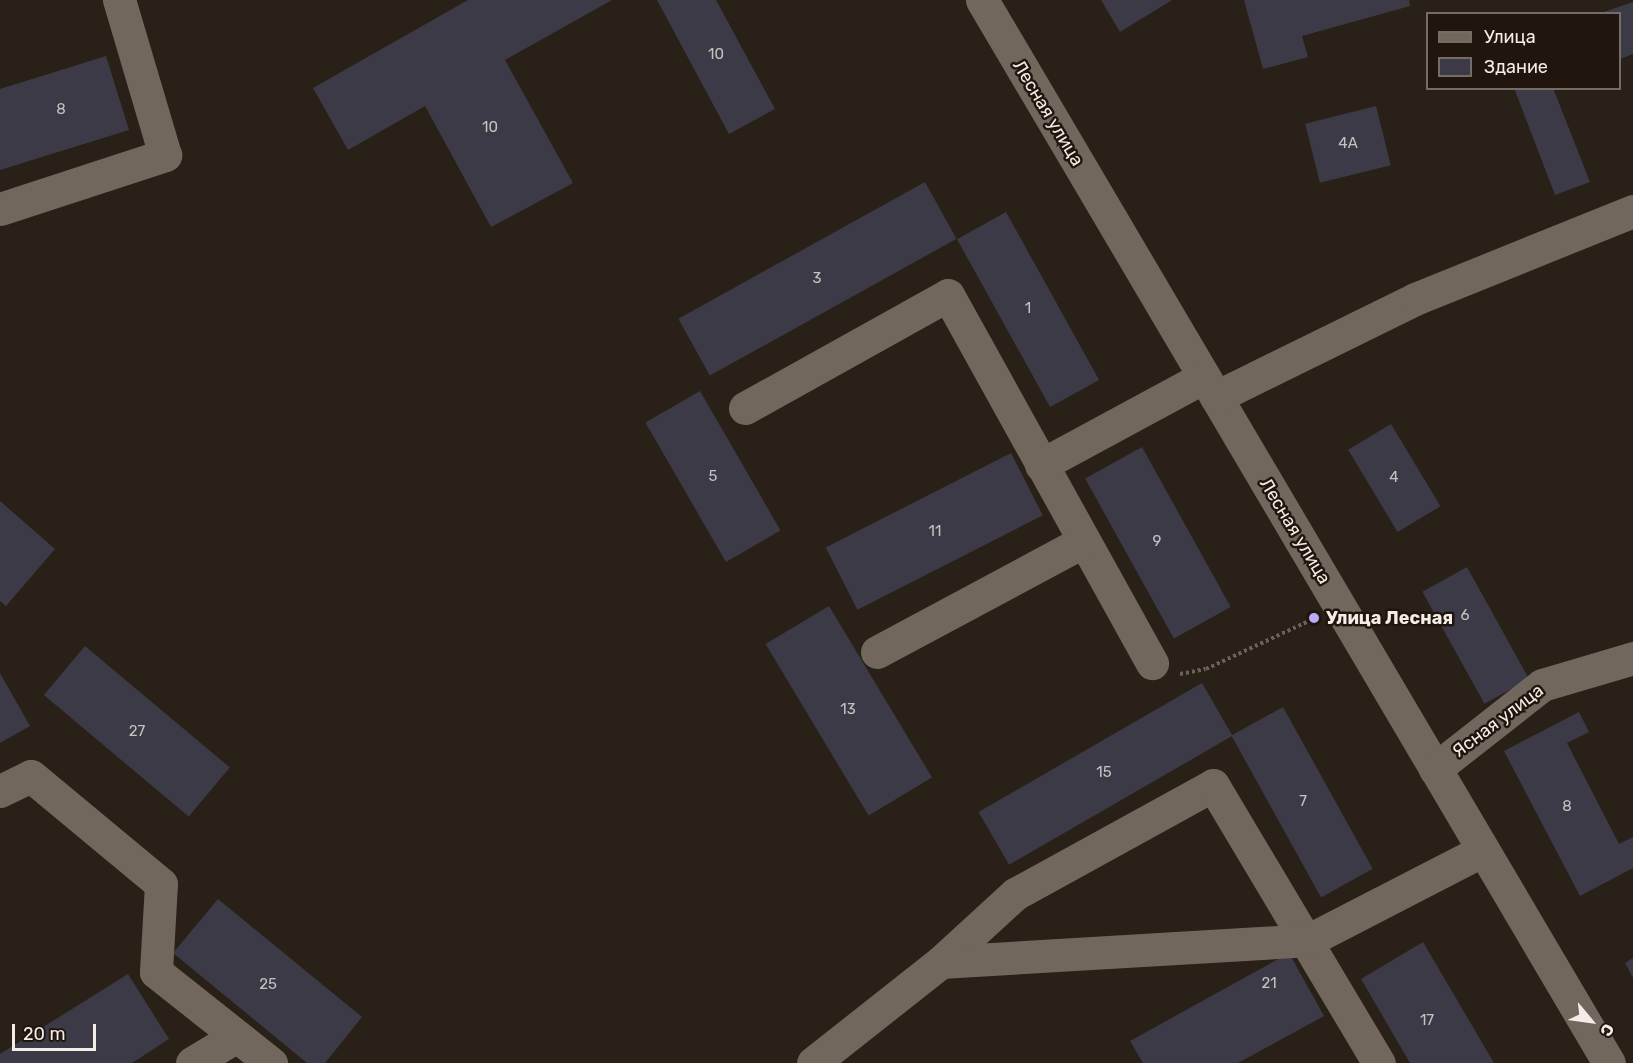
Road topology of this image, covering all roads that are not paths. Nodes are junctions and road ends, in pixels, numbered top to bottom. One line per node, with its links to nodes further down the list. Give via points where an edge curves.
1 (119, 0): 3 (street, via 165,155)
2 (982, 0): 5 (street, Лесная улица)
3 (0, 209)
4 (1633, 211): 5 (street)
5 (1210, 387): 7 (street); 12 (street, Лесная улица)
6 (745, 408): 7 (street, via 948,295)
7 (1041, 465): 8 (street)
8 (1082, 542): 9 (street); 11 (street)
9 (877, 652)
10 (1633, 658): 12 (street, Ясная улица, via 1542,685)
11 (1152, 663)
12 (1435, 769): 14 (street, Лесная улица)
13 (0, 791): 17 (street, via 31,776 161,884 156,972)
14 (1483, 850): 15 (street); 22 (street, Лесная улица)
15 (1309, 940): 16 (street); 16 (street, via 1213,785 1015,894); 21 (street)
16 (941, 962): 20 (street)
17 (237, 1036): 18 (street); 19 (street)
18 (192, 1063)
19 (271, 1063)
20 (813, 1063)
21 (1379, 1063)
22 (1609, 1063)

